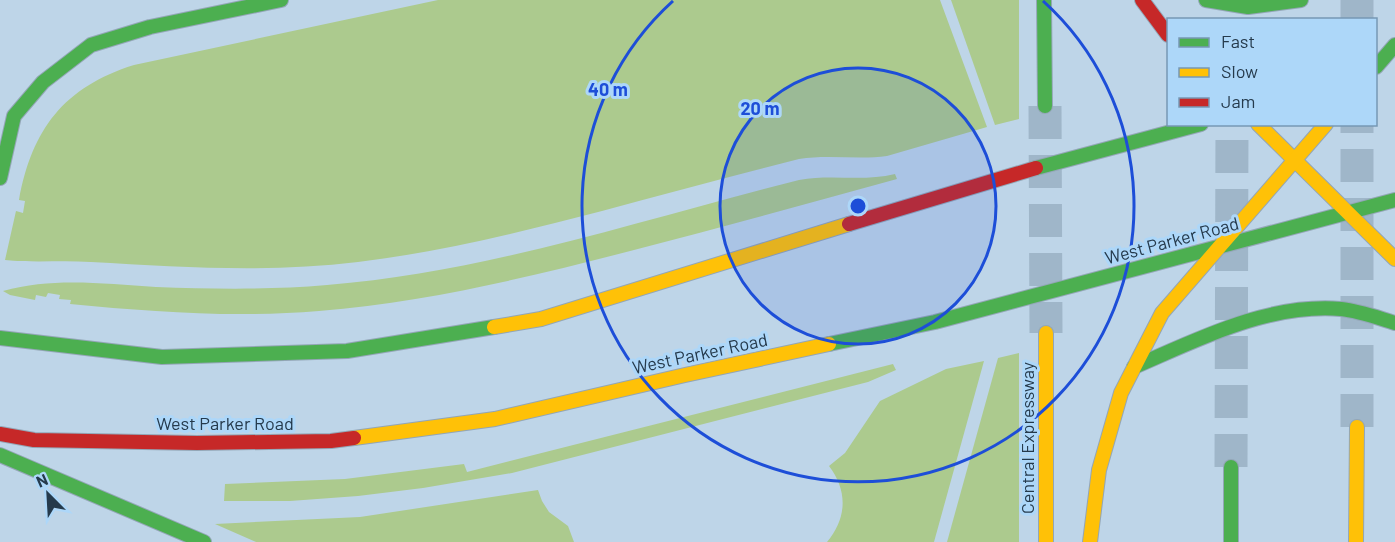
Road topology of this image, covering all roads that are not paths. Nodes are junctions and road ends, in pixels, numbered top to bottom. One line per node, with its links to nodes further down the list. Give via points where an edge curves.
1 (281, 0): 14 (main road, via 150,27 92,45 43,82 14,116)
2 (1044, 0): 9 (main road)
3 (1143, 0): 6 (main road)
4 (1206, 0): 5 (main road, via 1248,7)
5 (1301, 0)
6 (1167, 34)
7 (1395, 45): 8 (main road)
8 (1379, 74)
9 (1046, 106)
10 (1193, 126): 21 (main road, via 988,180 541,319 347,351 162,357)
11 (1260, 126): 13 (main road)
12 (1324, 126): 13 (main road)
13 (1295, 160): 16 (main road); 17 (main road)
14 (0, 178)
15 (1395, 200): 16 (main road, West Parker Road)
16 (1348, 213): 17 (main road, West Parker Road); 18 (main road)
17 (1219, 248): 22 (main road, via 1162,313); 24 (main road, West Parker Road, via 935,321 495,419 331,441 34,440)
18 (1395, 259)
19 (1395, 323): 22 (main road, via 1342,309 1285,312 1204,337)
20 (1046, 333): 28 (main road, Central Expressway)
21 (0, 338)
22 (1134, 367): 29 (main road, via 1121,393 1099,470)
23 (1357, 427): 31 (main road)
24 (0, 434)
25 (0, 455): 27 (main road)
26 (1231, 467): 30 (main road)
27 (204, 542)
28 (1046, 542)
29 (1090, 542)
30 (1231, 542)
31 (1356, 542)

